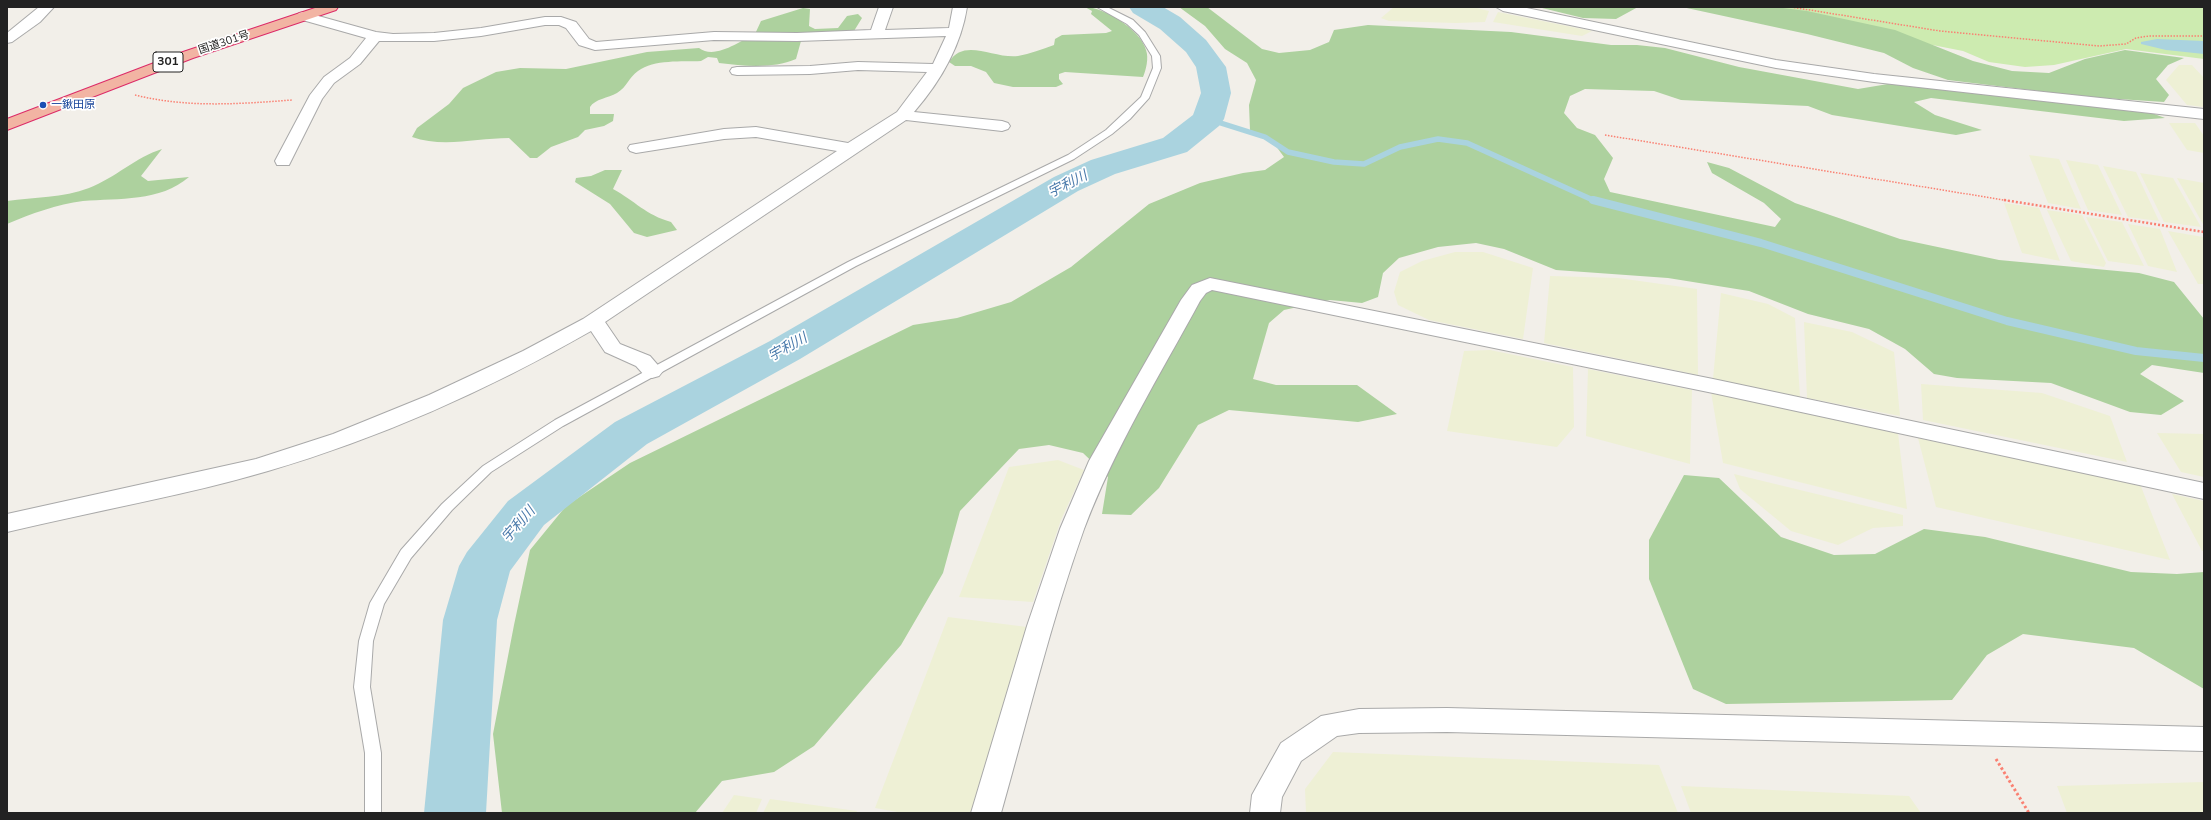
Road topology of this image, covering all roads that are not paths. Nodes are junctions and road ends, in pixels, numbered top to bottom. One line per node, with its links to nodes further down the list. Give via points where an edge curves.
1 (47, 7): 11 (street)
2 (331, 7): 7 (highway, 国道301号 / 301)
3 (886, 7): 9 (street)
4 (960, 7): 8 (street)
5 (1101, 7): 22 (lane, via 1134,26 1151,45 1156,56 1158,68 1153,82 1145,98 1127,117 1071,157 852,264)
6 (1502, 7): 14 (street, via 1776,64 1874,78)
7 (304, 16): 10 (street); 16 (highway, 国道301号 / 301, via 188,55)
8 (956, 32): 9 (street); 12 (street)
9 (877, 33): 10 (street, via 714,36 595,46 584,42 571,25 561,21 545,21 434,37)
10 (375, 36): 20 (street, via 355,61 329,80 315,98)
11 (7, 39)
12 (936, 68): 13 (street, via 858,66 810,70); 15 (street, via 916,100)
13 (737, 71)
14 (2204, 114)
15 (903, 115): 17 (street); 19 (street)
16 (7, 125)
17 (1002, 126)
18 (636, 148): 19 (street, via 731,133 756,132)
19 (852, 149): 21 (street)
20 (283, 161)
21 (591, 322): 22 (street, via 601,328 612,348 643,361); 24 (street, via 471,385 340,439 212,478)
22 (652, 371): 26 (lane, via 559,422 487,469 447,508 406,554 377,604 366,641 362,686 373,753)
23 (2204, 491): 27 (street, via 1713,386 1210,284 1199,289 1191,300 1141,387 1101,461 1072,529 1040,626)
24 (7, 523)
25 (2204, 739): 28 (street, via 1447,720 1359,721 1331,725 1291,752 1267,795)
26 (373, 813)
27 (986, 813)
28 (1265, 813)

